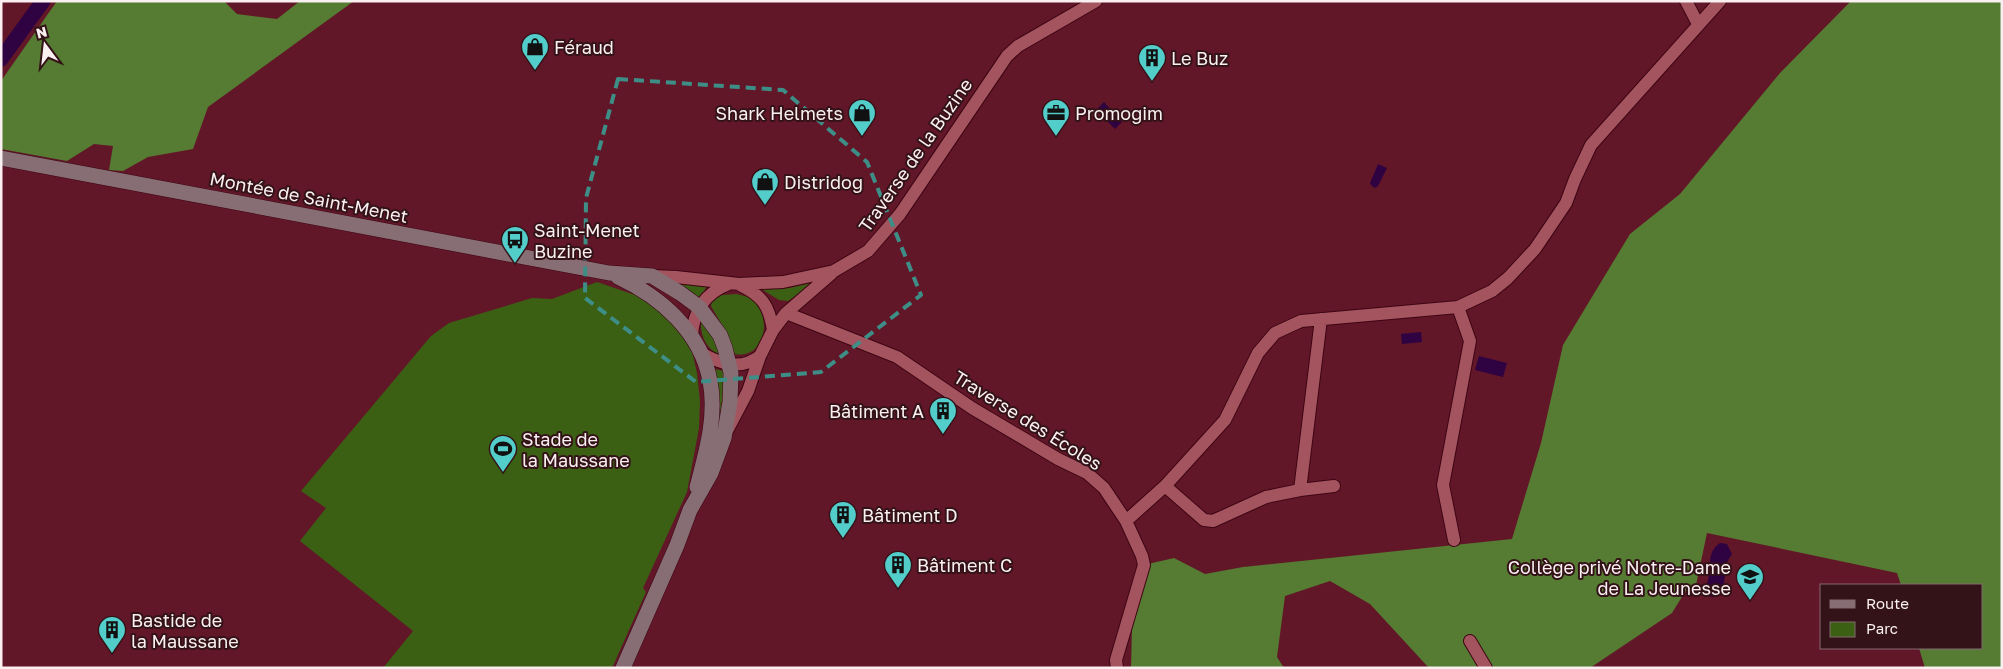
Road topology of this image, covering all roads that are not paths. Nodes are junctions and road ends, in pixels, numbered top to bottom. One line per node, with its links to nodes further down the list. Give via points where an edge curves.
1 (1096, 1): 6 (street, Traverse de la Buzine, via 1018,46 1007,56 900,214 868,252)
2 (1686, 1): 4 (street)
3 (1720, 1): 4 (street)
4 (1698, 24): 11 (street, via 1591,145 1566,203 1536,249 1492,291)
5 (1, 158): 7 (main road, Montée de Saint-Menet)
6 (834, 271): 9 (street, Traverse de la Buzine, via 798,280); 12 (street, Montée de Saint-Menet)
7 (609, 273): 8 (main road, Montée de Saint-Menet); 15 (main road, Montée de Saint-Menet, via 648,293 667,308)
8 (652, 276): 9 (street, Traverse de la Buzine); 10 (main road, Montée de Saint-Menet)
9 (735, 284): 10 (street, via 713,292); 14 (street, via 752,290 764,301)
10 (699, 307): 15 (street); 18 (main road, Montée de Saint-Menet, via 720,335)
11 (1458, 307): 13 (street); 25 (street, via 1470,341 1442,485)
12 (786, 313): 14 (street, Montée de Saint-Menet); 24 (street, Traverse des Écoles, via 897,357 972,408 1087,473 1104,488)
13 (1321, 319): 20 (street, via 1301,321 1275,333 1258,354 1225,420); 22 (street)
14 (773, 330): 17 (street, Montée de Saint-Menet)
15 (692, 337): 16 (main road, Montée de Saint-Menet)
16 (701, 353): 18 (street); 23 (main road, Montée de Saint-Menet, via 710,382 711,423)
17 (760, 356): 18 (street); 19 (street, Montée de Saint-Menet, via 748,391)
18 (730, 365): 19 (main road, Montée de Saint-Menet, via 730,402)
19 (724, 438): 23 (main road, Montée de Saint-Menet, via 711,473)
20 (1165, 486): 22 (street, via 1204,520 1213,521 1266,497); 24 (street)
21 (1334, 486): 22 (street)
22 (1300, 490)
23 (693, 505): 27 (main road, Montée de Saint-Menet)
24 (1126, 521): 28 (street, Traverse des Écoles, via 1144,565 1116,660)
25 (1454, 540)
26 (1470, 641): 29 (street)
27 (623, 668)
28 (1117, 668)
29 (1486, 668)

